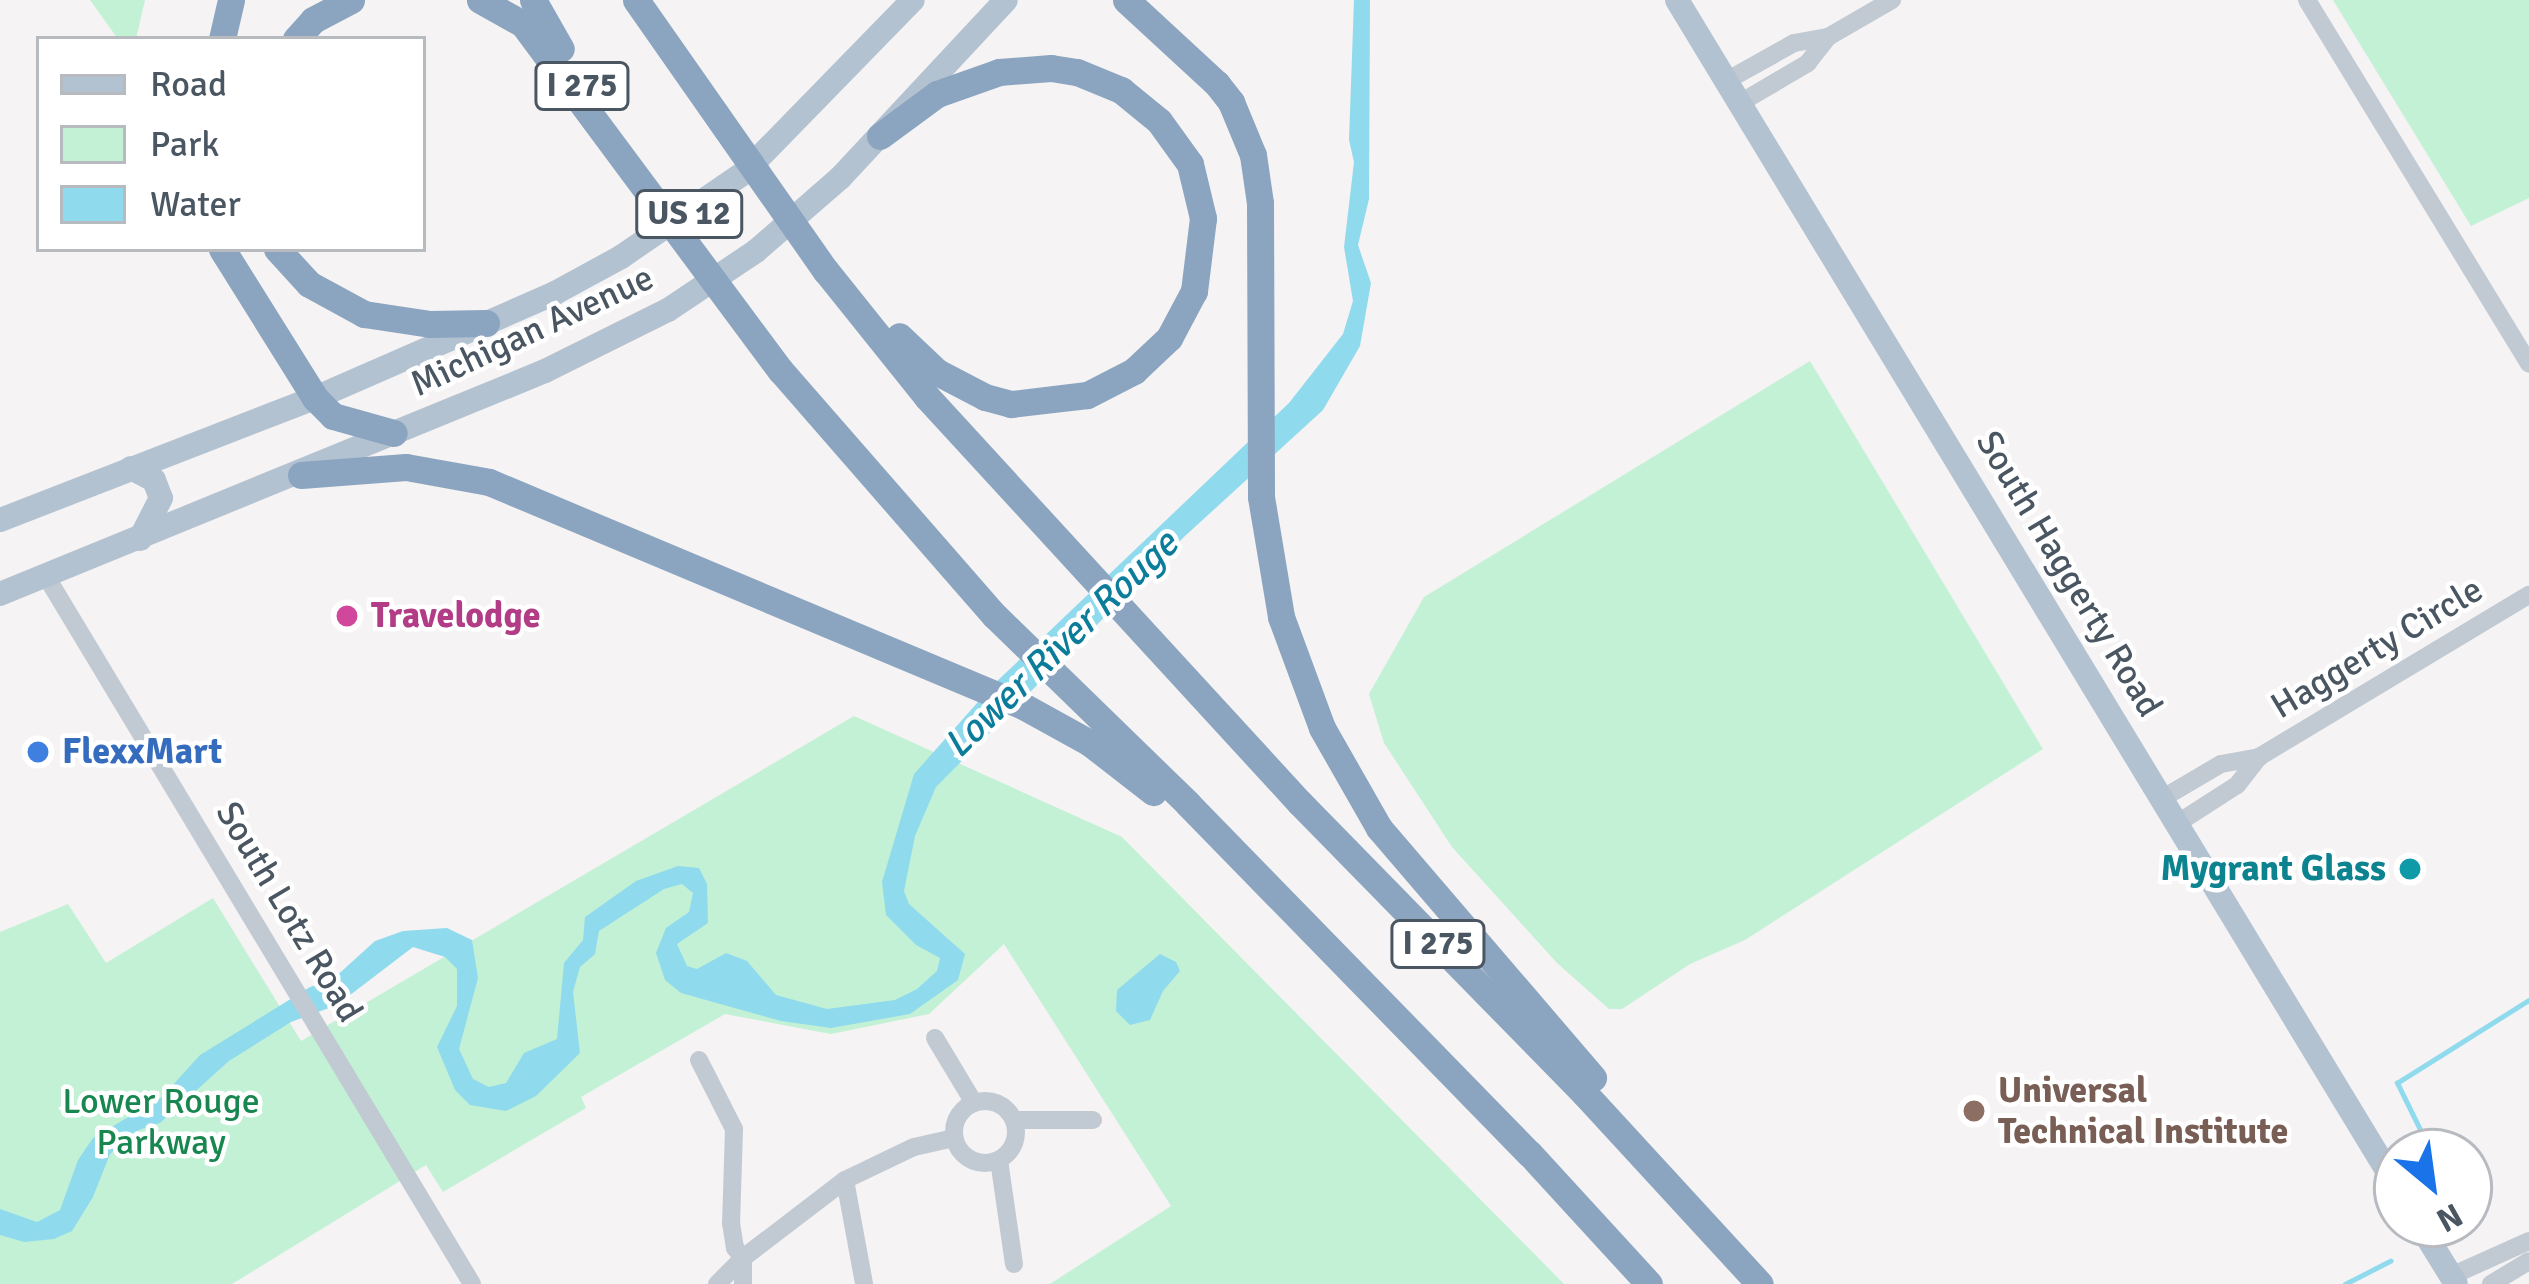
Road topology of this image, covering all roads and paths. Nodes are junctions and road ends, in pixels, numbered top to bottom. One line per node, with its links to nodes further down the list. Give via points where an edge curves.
1 (231, 0): 12 (highway)
2 (350, 0): 13 (highway)
3 (480, 0): 16 (highway, via 524,24)
4 (533, 0): 16 (highway, I 275)
5 (636, 0): 19 (highway, I 275)
6 (913, 0): 20 (main road, Michigan Avenue / US 12, via 782,139 712,197 621,257)
7 (1006, 0): 15 (main road, Michigan Avenue / US 12)
8 (1126, 0): 44 (highway, via 1206,70 1246,133 1260,203 1261,497 1294,661 1322,728 1379,828 1667,1163)
9 (1677, 0): 14 (main road, South Haggerty Road)
10 (1892, 0): 14 (street, via 1828,37 1794,43)
11 (2307, 0): 21 (street)
12 (223, 36)
13 (299, 36)
14 (1733, 92): 33 (main road, South Haggerty Road)
15 (880, 136): 19 (highway, via 938,94 999,72 1051,68 1121,90 1159,121 1190,164 1203,218 1194,291 1169,338 1134,371 1088,395 1011,404 937,372); 23 (main road, Michigan Avenue / US 12, via 785,228 668,310)
16 (630, 173): 31 (highway, I 275, via 854,459)
17 (224, 252): 22 (highway)
18 (280, 252): 20 (highway, via 309,284 364,314)
19 (830, 276): 44 (highway, I 275, via 1060,547)
20 (486, 322): 22 (main road, Michigan Avenue / US 12)
21 (2529, 364)
22 (315, 398): 23 (highway, via 333,416); 24 (main road, Michigan Avenue / US 12)
23 (394, 433): 25 (main road, Michigan Avenue / US 12)
24 (131, 468): 26 (main road, Michigan Avenue / US 12); 27 (main road, via 154,480 161,499)
25 (301, 475): 27 (main road, Michigan Avenue / US 12); 31 (highway, via 406,467 476,477)
26 (4, 511)
27 (140, 539): 28 (main road, Michigan Avenue / US 12)
28 (46, 576): 29 (main road, Michigan Avenue / US 12); 51 (street, South Lotz Road)
29 (0, 594)
30 (2529, 595): 32 (street, Haggerty Circle)
31 (1090, 727): 55 (highway, via 1530,1154)
32 (2259, 757): 33 (street, Haggerty Circle, via 2222,764); 34 (street, Haggerty Circle, via 2237,785)
33 (2163, 798): 34 (main road, South Haggerty Road)
34 (2178, 823): 41 (main road, South Haggerty Road)
35 (935, 1038): 37 (street)
36 (698, 1060): 47 (street, via 734,1129 731,1223)
37 (974, 1103): 38 (street, via 1002,1106); 40 (street, via 958,1117)
38 (1014, 1120): 39 (street); 42 (street, via 1012,1148)
39 (1093, 1120)
40 (954, 1138): 42 (street, via 971,1160); 43 (street)
41 (2373, 1147)
42 (999, 1160): 49 (street)
43 (844, 1180): 47 (street); 54 (street)
44 (1714, 1231): 56 (highway, I 275)
45 (2529, 1241): 50 (street)
46 (2435, 1248): 50 (main road)
47 (743, 1258): 52 (street); 53 (street)
48 (2529, 1261): 57 (street)
49 (1014, 1264)
50 (2454, 1280)
51 (472, 1284)
52 (717, 1284)
53 (743, 1284)
54 (864, 1284)
55 (1649, 1284)
56 (1760, 1284)
57 (2492, 1284)

